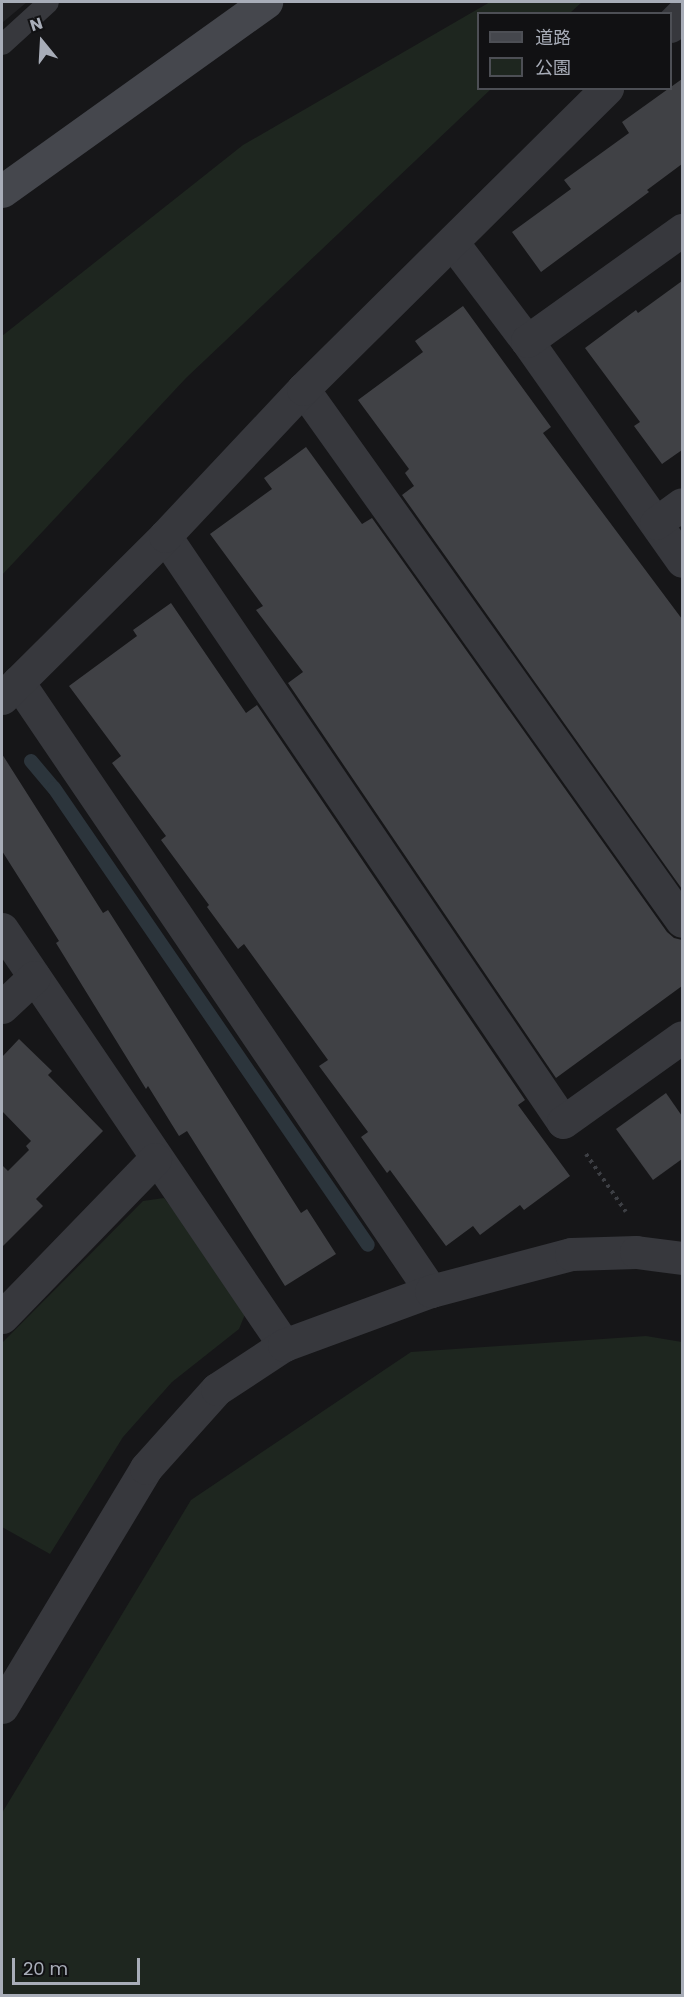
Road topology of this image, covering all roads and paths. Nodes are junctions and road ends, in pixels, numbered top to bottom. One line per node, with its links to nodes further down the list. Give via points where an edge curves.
1 (48, 2): 3 (lane)
2 (266, 2): 5 (street)
3 (2, 44)
4 (605, 90): 7 (street)
5 (2, 190)
6 (682, 230): 8 (street)
7 (452, 242): 8 (street); 9 (street)
8 (527, 341): 11 (street)
9 (303, 389): 12 (street); 15 (street)
10 (682, 504): 11 (street)
11 (656, 523): 13 (street)
12 (165, 536): 14 (street); 20 (street)
13 (682, 561)
14 (10, 690): 24 (street)
15 (682, 921)
16 (2, 929): 17 (street)
17 (34, 977): 18 (street); 21 (street)
18 (2, 1007)
19 (682, 1037): 20 (street)
20 (563, 1122): 22 (path)
21 (155, 1159): 25 (street); 26 (street)
22 (627, 1214)
23 (682, 1258): 24 (street, via 636,1252 571,1254)
24 (431, 1291): 26 (street)
25 (2, 1317)
26 (284, 1345): 27 (street, via 217,1389 146,1468)
27 (2, 1707)

